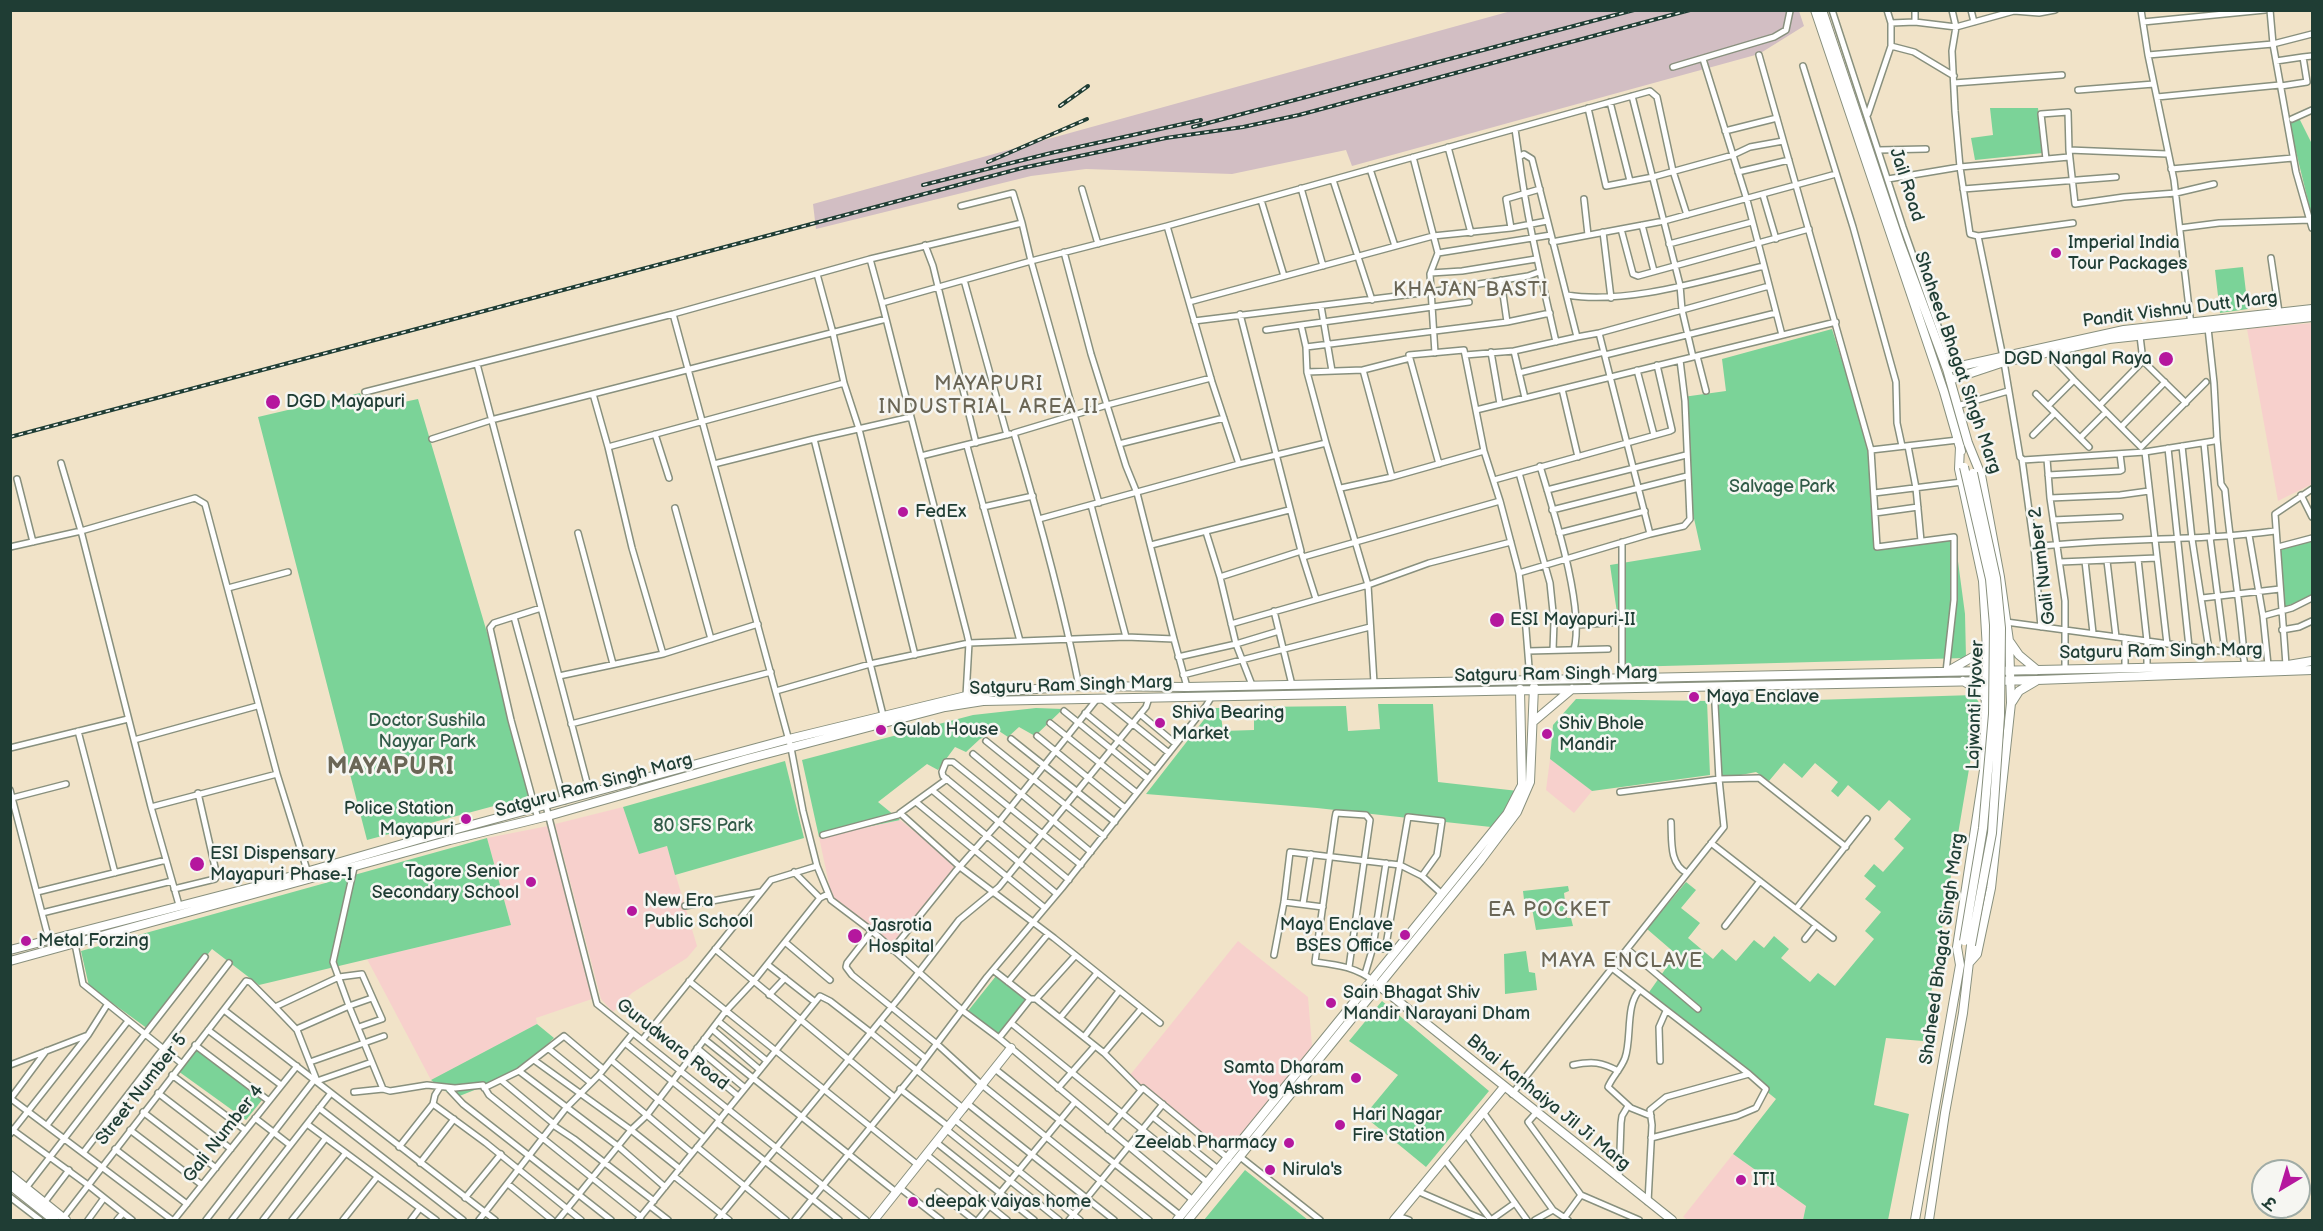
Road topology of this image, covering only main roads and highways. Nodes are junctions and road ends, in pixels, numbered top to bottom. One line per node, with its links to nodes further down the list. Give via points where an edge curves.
1 (1815, 10): 3 (main road)
2 (1822, 10): 3 (main road)
3 (1897, 244): 8 (main road, Shaheed Bhagat Singh Marg); 10 (main road, Shaheed Bhagat Singh Marg)
4 (2313, 309): 6 (main road, Pandit Vishnu Dutt Marg)
5 (2313, 317): 6 (main road, Pandit Vishnu Dutt Marg, via 2208,328)
6 (2191, 326): 7 (main road, Pandit Vishnu Dutt Marg); 7 (main road, Pandit Vishnu Dutt Marg, via 2113,332)
7 (2003, 359): 8 (main road, Pandit Vishnu Dutt Marg); 9 (main road, Pandit Vishnu Dutt Marg)
8 (1950, 369): 9 (main road, Shaheed Bhagat Singh Marg)
9 (1950, 380): 10 (main road, Shaheed Bhagat Singh Marg)
10 (1962, 443): 11 (main road, Shaheed Bhagat Singh Marg, via 1980,475); 12 (main road, Shaheed Bhagat Singh Marg, via 1959,469); 33 (main road, Lajwanti Flyover, bridge, via 1990,579 1994,625 1993,714); 33 (main road, Lajwanti Flyover, bridge, via 1973,473 1996,578 2001,628 1992,832)
11 (2000, 577): 12 (main road, via 1998,583 1988,585); 13 (main road, Shaheed Bhagat Singh Marg)
12 (1983, 581): 14 (main road, Shaheed Bhagat Singh Marg)
13 (2009, 641): 16 (main road, Shaheed Bhagat Singh Marg); 17 (main road)
14 (1987, 643): 19 (main road, Shaheed Bhagat Singh Marg); 20 (main road, via 1978,654)
15 (2313, 662): 17 (main road, Satguru Ram Singh Marg)
16 (2010, 670): 17 (main road, Satguru Ram Singh Marg); 19 (main road, Satguru Ram Singh Marg); 24 (main road, Shaheed Bhagat Singh Marg)
17 (2037, 670)
18 (2313, 670): 25 (main road, Satguru Ram Singh Marg)
19 (1986, 671): 20 (main road, Satguru Ram Singh Marg); 23 (main road, Shaheed Bhagat Singh Marg)
20 (1946, 672): 22 (main road, Satguru Ram Singh Marg)
21 (1519, 680): 22 (main road, Satguru Ram Singh Marg); 29 (main road); 34 (main road, Satguru Ram Singh Marg, via 1079,686 966,696 789,739)
22 (1531, 680): 28 (main road)
23 (1986, 680): 24 (main road, Satguru Ram Singh Marg); 26 (main road, Satguru Ram Singh Marg); 30 (main road, Shaheed Bhagat Singh Marg)
24 (2011, 680): 25 (main road, Satguru Ram Singh Marg); 31 (main road, Shaheed Bhagat Singh Marg)
25 (2037, 680): 31 (main road, via 2019,691)
26 (1961, 681): 27 (main road, Satguru Ram Singh Marg); 30 (main road)
27 (1572, 689): 28 (main road, Satguru Ram Singh Marg); 32 (main road)
28 (1535, 690): 29 (main road, Satguru Ram Singh Marg); 32 (main road)
29 (1521, 691): 35 (main road, Satguru Ram Singh Marg, via 983,701 945,706); 41 (main road, via 1522,775 1520,790 1507,814 1368,977)
30 (1985, 698): 31 (main road, via 1989,694 2006,696); 37 (main road, Shaheed Bhagat Singh Marg, via 1984,770 1957,947)
31 (2011, 703): 36 (main road, Shaheed Bhagat Singh Marg, via 1991,888 1977,954)
32 (1533, 721): 38 (main road, via 1530,782 1517,812)
33 (1968, 943): 36 (main road); 37 (main road, Lajwanti Flyover)
34 (10, 950)
35 (10, 961)
36 (1969, 963): 51 (main road)
37 (1960, 965): 50 (main road, Shaheed Bhagat Singh Marg)
38 (1378, 985): 40 (main road, Bhai Kanhaiya Jil Ji Marg); 41 (main road)
39 (1011, 1048): 48 (main road)
40 (1504, 1087): 45 (main road); 49 (main road, Bhai Kanhaiya Jil Ji Marg)
41 (1234, 1156): 47 (main road); 47 (main road)
42 (10, 1175): 44 (main road, via 44,1203)
43 (10, 1185): 44 (main road)
44 (51, 1217): 46 (main road)
45 (1396, 1218)
46 (64, 1219)
47 (1182, 1219)
48 (874, 1221)
49 (1672, 1221)
50 (1915, 1221)
51 (1929, 1221)

